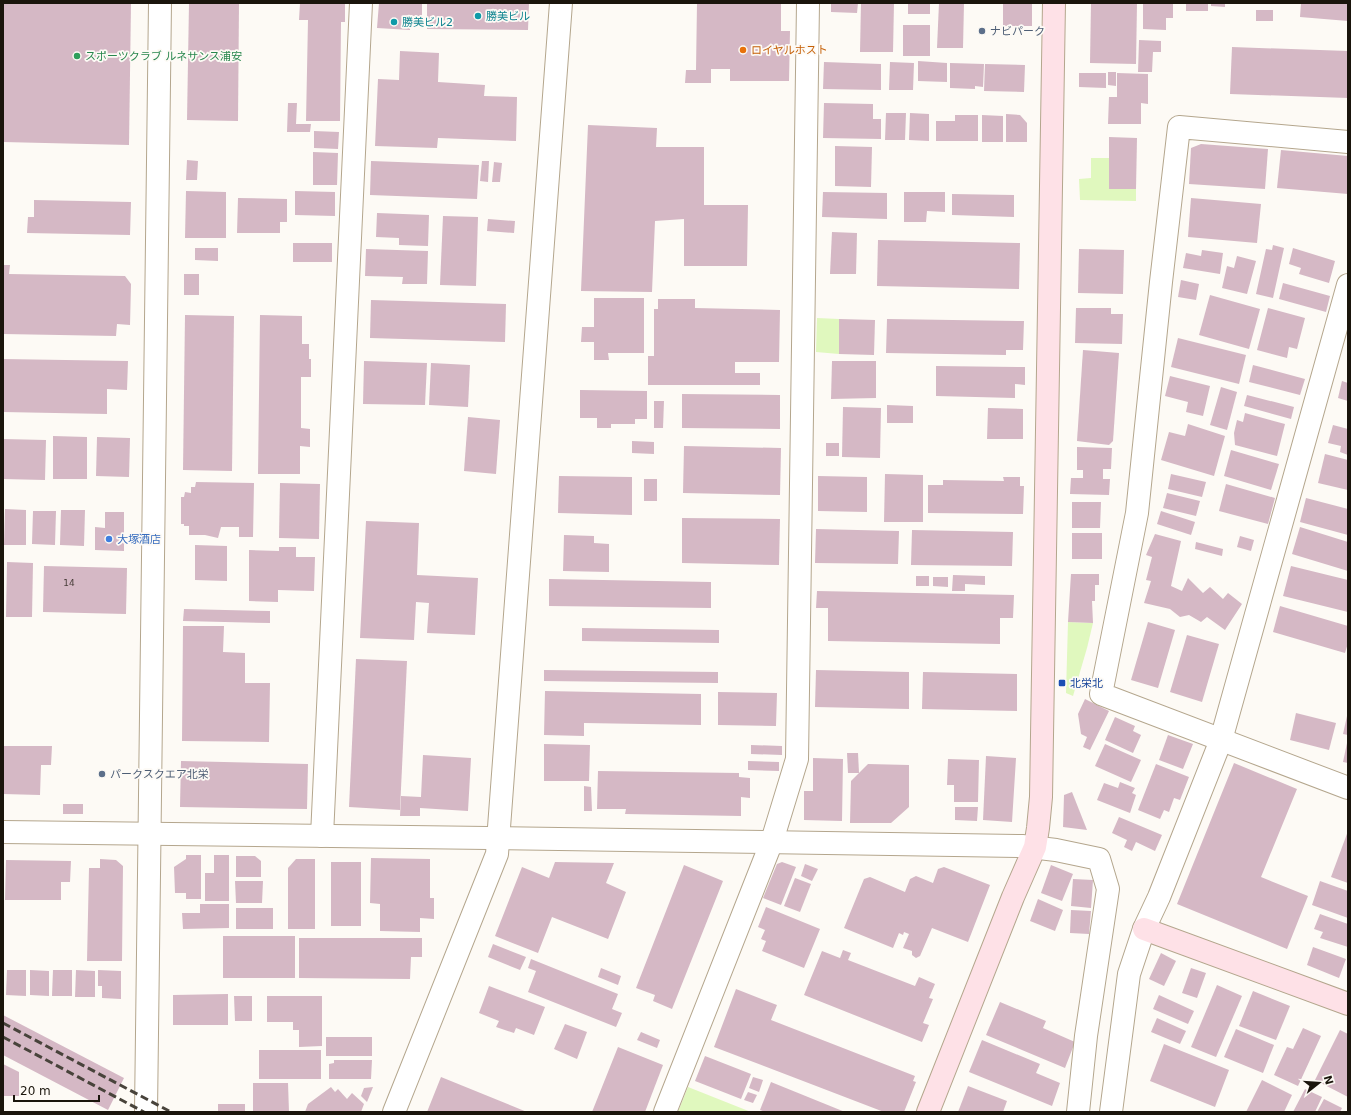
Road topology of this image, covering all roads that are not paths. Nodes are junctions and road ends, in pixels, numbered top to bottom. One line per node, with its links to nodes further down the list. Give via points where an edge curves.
1 (160, 3): 11 (street)
2 (361, 3): 12 (street)
3 (561, 3): 13 (street)
4 (808, 3): 14 (street, via 798,759)
5 (1054, 3): 15 (street, via 1041,789)
6 (1348, 142): 8 (street, via 1179,127 1137,513 1102,694)
7 (1348, 285): 8 (street)
8 (1221, 740): 9 (street); 16 (street)
9 (1348, 788)
10 (3, 832): 11 (street)
11 (150, 834): 12 (street); 18 (street)
12 (322, 836): 13 (street)
13 (498, 839): 14 (street); 19 (street, via 497,854)
14 (772, 841): 15 (street); 20 (street)
15 (1035, 847): 21 (street); 22 (street, via 1099,859 1108,889 1086,1036)
16 (1144, 929): 17 (street); 23 (street, via 1129,974)
17 (1348, 1004)
18 (146, 1112)
19 (394, 1112)
20 (665, 1112)
21 (928, 1112)
22 (1078, 1112)
23 (1111, 1112)

